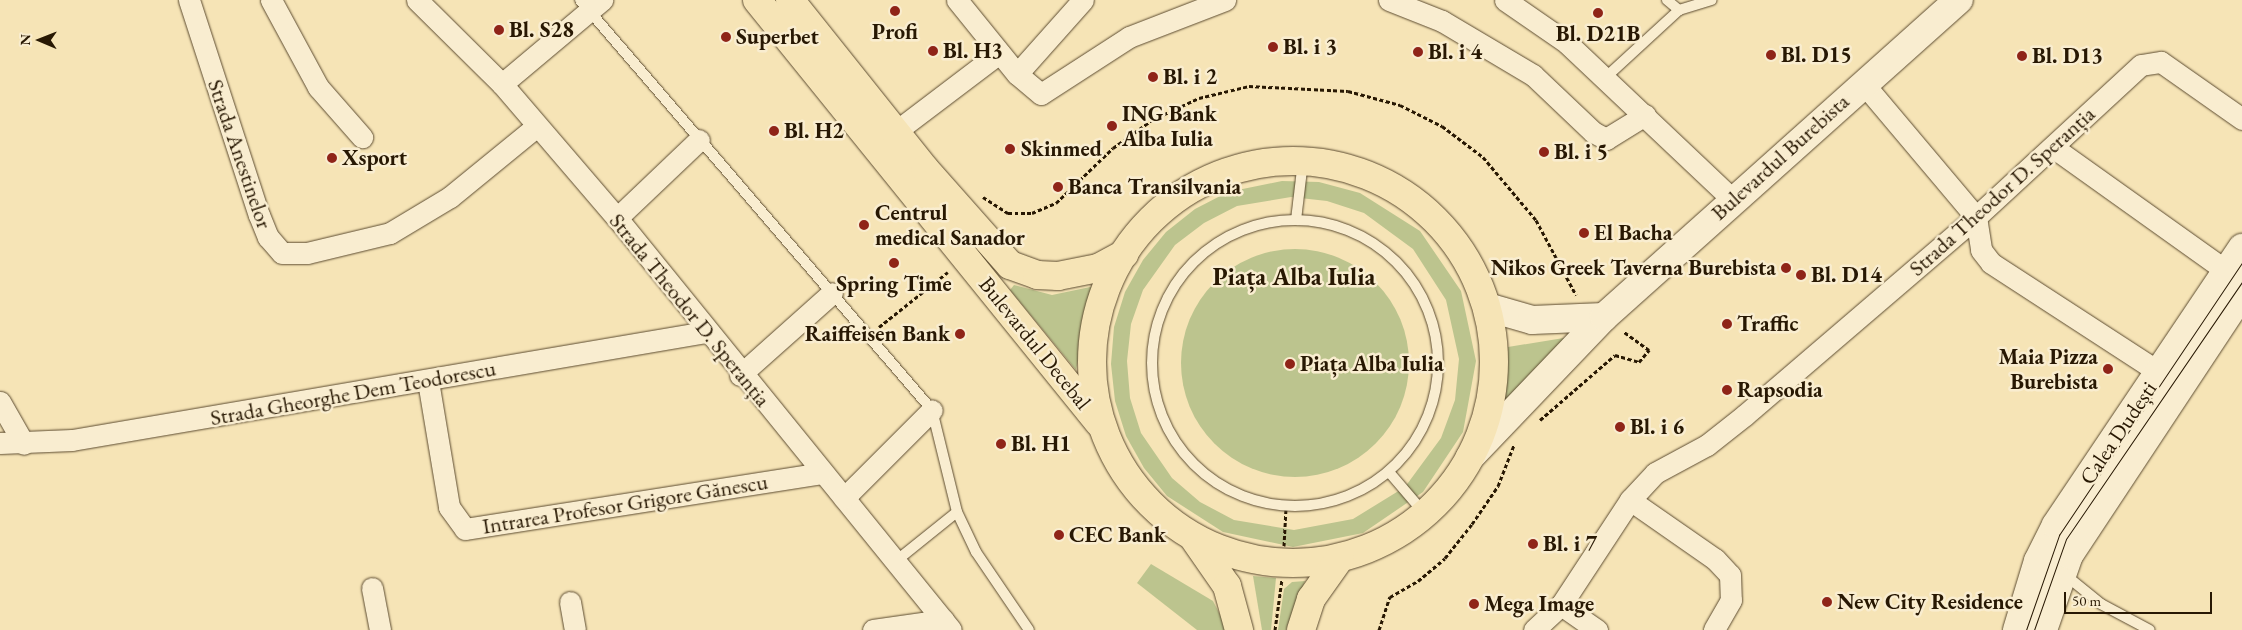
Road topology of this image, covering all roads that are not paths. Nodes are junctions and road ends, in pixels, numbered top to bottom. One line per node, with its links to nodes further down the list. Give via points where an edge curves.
1 (190, 0): 23 (street, Strada Anestinelor, via 259,215 268,237 282,253 308,253 390,233 450,197)
2 (271, 0): 25 (street, via 318,87)
3 (417, 0): 20 (street, Strada Theodor D. Speranția)
4 (757, 0): 46 (main road, Bulevardul Decebal)
5 (790, 0): 24 (main road, Bulevardul Decebal)
6 (957, 0): 16 (street)
7 (1083, 0): 17 (street)
8 (1225, 0): 17 (street, via 1129,37 1047,93 1037,93)
9 (1389, 0): 21 (street, via 1442,21 1533,75 1593,132 1606,139)
10 (1668, 0): 15 (lane)
11 (1712, 0): 15 (lane)
12 (1959, 0): 19 (main road, Bulevardul Burebista)
13 (1516, 3): 18 (street)
14 (591, 4): 20 (street); 26 (lane)
15 (1679, 10): 18 (lane)
16 (999, 53): 17 (street); 24 (street)
17 (1017, 74)
18 (1605, 78): 21 (street)
19 (1863, 83): 29 (main road, Bulevardul Burebista); 30 (street)
20 (502, 84): 23 (street, Strada Theodor D. Speranția)
21 (1645, 115): 29 (street)
22 (2242, 119): 27 (street, Strada Theodor D. Speranția, via 2161,62 2151,62 2141,65)
23 (536, 126): 31 (street, Strada Theodor D. Speranția)
24 (895, 132): 34 (main road, Bulevardul Decebal, via 1010,265 1037,276 1058,276 1098,268)
25 (362, 136)
26 (699, 140): 31 (street); 36 (lane)
27 (2054, 148): 30 (street, Strada Theodor D. Speranția); 35 (street)
28 (1302, 161): 32 (lane); 34 (main road, via 1250,165 1205,181 1158,214); 38 (main road, via 1367,175 1420,206 1464,256)
29 (1732, 199): 39 (main road, Bulevardul Burebista)
30 (1976, 217): 42 (street, via 1981,250 1991,262); 53 (street, Strada Theodor D. Speranția, via 1744,415 1707,445 1656,473)
31 (617, 218): 40 (street, Strada Theodor D. Speranția)
32 (1296, 220): 50 (lane, via 1332,225 1377,246 1408,276 1429,314 1438,350 1434,399 1414,444); 50 (lane, via 1244,229 1190,266 1162,310 1152,362 1161,414 1188,459 1229,491 1286,507 1344,498)
33 (2242, 248): 35 (main road, Calea Dudești)
34 (1124, 254): 46 (main road, via 1106,290 1094,340 1094,385)
35 (2234, 277): 42 (main road, Calea Dudești)
36 (832, 293): 41 (street); 45 (lane)
37 (2242, 294): 42 (main road, Calea Dudești)
38 (1486, 307): 39 (main road, via 1532,320); 49 (main road, via 1493,346 1493,384 1483,427)
39 (1604, 318): 49 (main road, Bulevardul Burebista)
40 (705, 332): 41 (street, Strada Theodor D. Speranția); 43 (street, Strada Gheorghe Dem Teodorescu)
41 (740, 375): 51 (street, Strada Theodor D. Speranția)
42 (2169, 379): 59 (main road, Calea Dudești)
43 (428, 381): 48 (street, Strada Gheorghe Dem Teodorescu, via 72,440); 51 (street, Intrarea Profesor Grigore Gănescu, via 449,508 465,529)
44 (0, 402): 48 (street)
45 (932, 410): 52 (street); 54 (lane)
46 (1105, 430): 56 (main road, via 1133,483 1160,512)
47 (0, 443): 48 (street, Strada Gheorghe Dem Teodorescu)
48 (24, 444)
49 (1470, 457): 55 (main road, via 1448,490)
50 (1389, 472): 55 (lane)
51 (821, 473): 52 (street, Strada Theodor D. Speranția)
52 (844, 498): 58 (street, Strada Theodor D. Speranția)
53 (1630, 500): 62 (street, Strada Theodor D. Speranția); 73 (street, via 1715,559 1730,575 1730,600)
54 (957, 512): 58 (lane); 68 (lane, via 976,552)
55 (1425, 514): 57 (main road, via 1388,539)
56 (1189, 533): 57 (main road, via 1220,549 1260,560 1305,563); 69 (main road, via 1224,579)
57 (1340, 558): 70 (main road, via 1311,598)
58 (896, 562): 63 (street, Strada Theodor D. Speranția)
59 (2049, 567): 64 (main road, Calea Dudești); 74 (lane, via 2101,604)
60 (372, 588): 65 (street)
61 (570, 602): 66 (street)
62 (1560, 605): 71 (street, Strada Theodor D. Speranția); 72 (street)
63 (947, 625): 67 (street)
64 (2028, 629)
65 (380, 630)
66 (575, 630)
67 (873, 630)
68 (1029, 630)
69 (1239, 630)
70 (1301, 630)
71 (1534, 630)
72 (1598, 630)
73 (1714, 630)
74 (2150, 630)

